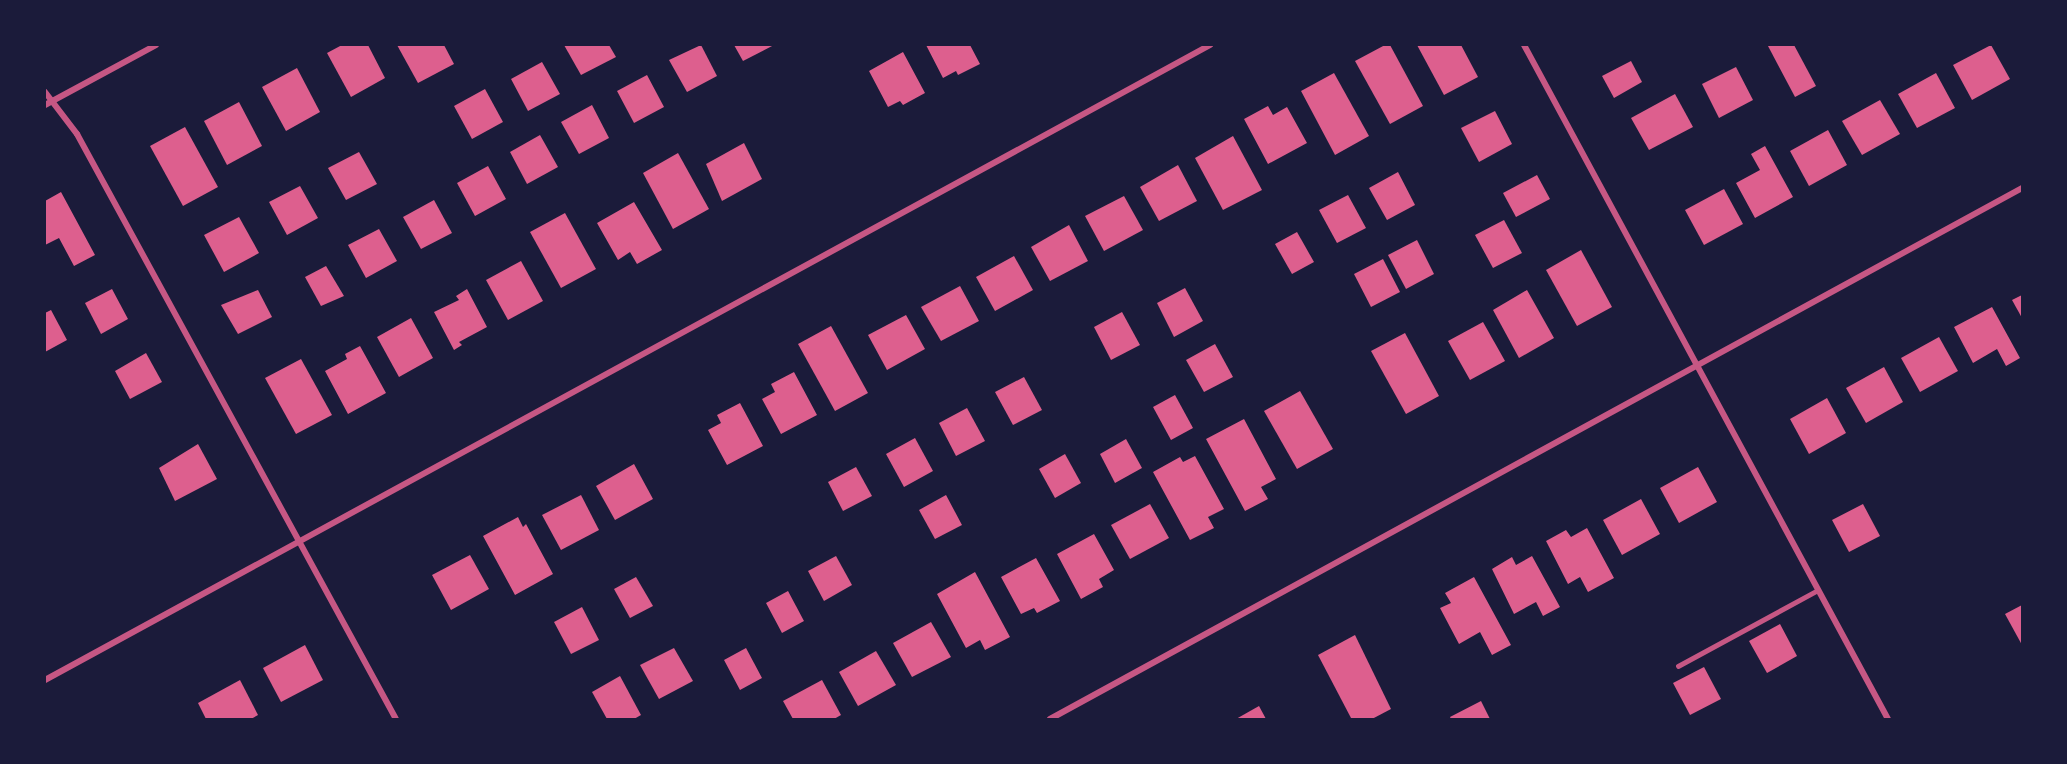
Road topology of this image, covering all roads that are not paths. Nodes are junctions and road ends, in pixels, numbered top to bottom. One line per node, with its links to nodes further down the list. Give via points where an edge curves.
1 (156, 45): 5 (street)
2 (1210, 45): 9 (street)
3 (1524, 45): 8 (street)
4 (45, 92): 5 (street)
5 (52, 102): 6 (street); 9 (street, via 77,134)
6 (45, 105)
7 (2022, 188): 8 (street)
8 (1696, 366): 10 (street); 14 (street)
9 (299, 542): 12 (street); 13 (street)
10 (1818, 590): 11 (lane); 15 (street)
11 (1678, 666)
12 (45, 680)
13 (396, 719)
14 (1050, 719)
15 (1888, 719)

